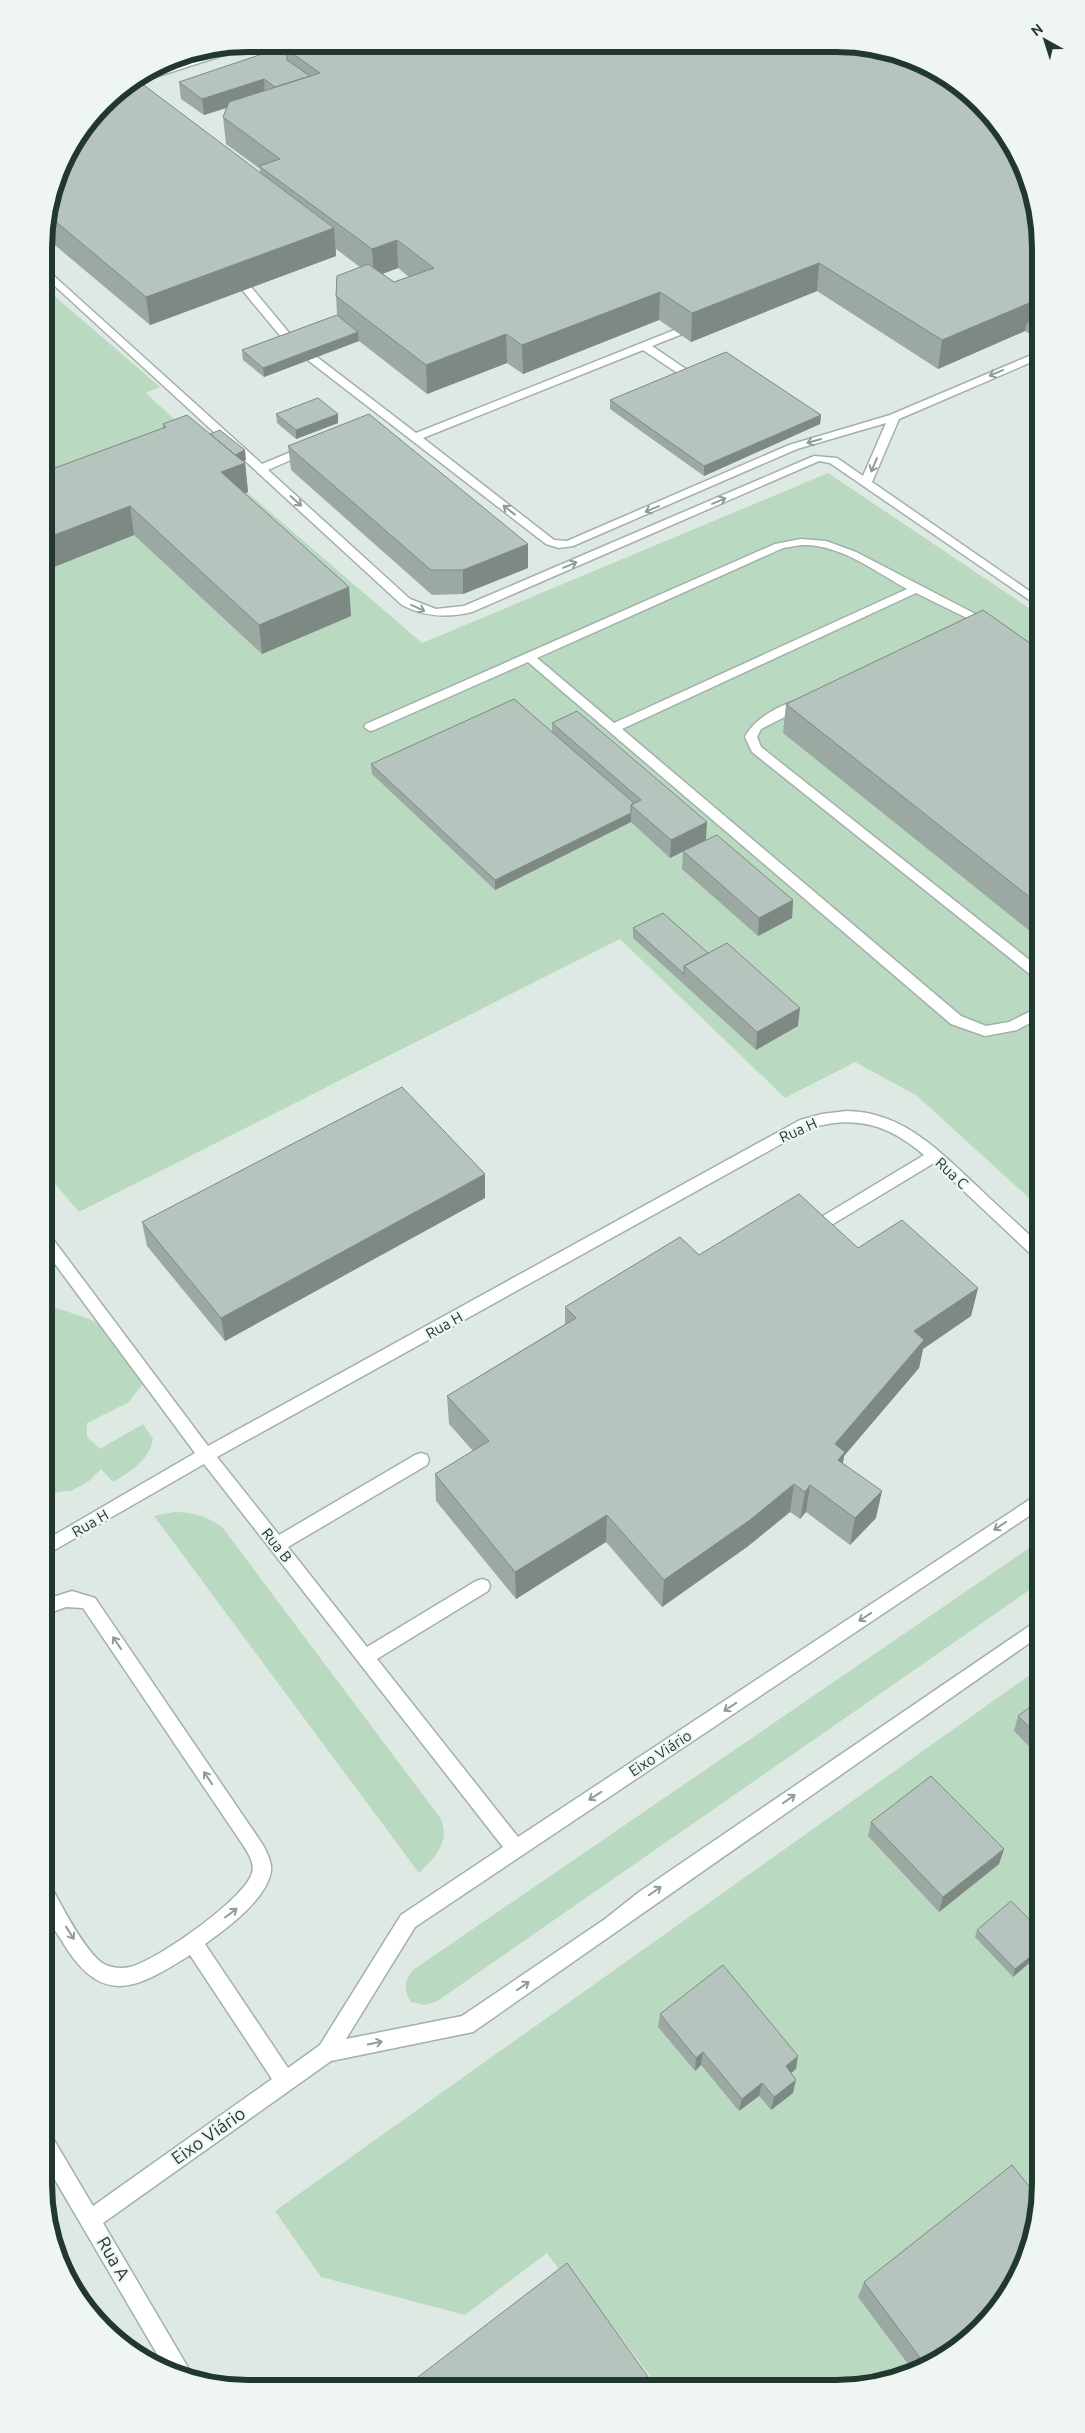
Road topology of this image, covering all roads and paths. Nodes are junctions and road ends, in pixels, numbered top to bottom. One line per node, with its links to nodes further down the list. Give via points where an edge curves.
1 (220, 54): 2 (street)
2 (165, 71)
3 (52, 277): 14 (street)
4 (247, 289): 6 (street)
5 (703, 322): 7 (street)
6 (291, 342)
7 (644, 346): 10 (street); 12 (street)
8 (313, 358): 12 (street, via 383,418)
9 (1032, 361): 11 (street, one-way to 11)
10 (689, 376)
11 (894, 417): 12 (street, one-way to 12, via 788,444 578,540 559,545 550,542); 15 (street, one-way to 15)
12 (416, 437)
13 (315, 446): 14 (street)
14 (260, 469): 15 (street, one-way to 15, via 406,602 418,609 450,614 468,610 818,458 833,460)
15 (866, 483): 17 (street)
16 (916, 589): 18 (street, via 983,621); 19 (street, via 836,548 815,542 797,542 779,546); 22 (street)
17 (1032, 598)
18 (960, 627)
19 (529, 657): 21 (street); 22 (street)
20 (819, 694): 23 (street, via 756,726 751,737 756,749)
21 (370, 727)
22 (614, 728): 24 (street, via 956,1020 986,1031 1012,1026)
23 (1032, 969)
24 (1032, 1016)
25 (849, 1116): 26 (street, Rua C, via 873,1119 899,1129); 30 (street, Rua H, via 828,1117 805,1124)
26 (934, 1156): 27 (street); 28 (street, Rua C)
27 (828, 1220)
28 (1032, 1247)
29 (52, 1249): 30 (street, Rua B)
30 (206, 1455): 33 (street, Rua H); 34 (street, Rua B)
31 (421, 1460): 34 (street)
32 (1032, 1505): 39 (street, Eixo Viário, one-way to 39)
33 (52, 1545)
34 (276, 1545): 38 (street, Rua B)
35 (482, 1586): 38 (street)
36 (52, 1604): 41 (street, one-way to 36, via 242,1905 254,1890 261,1874 260,1856 89,1603 78,1598 66,1598)
37 (1032, 1631): 42 (street, Eixo Viário, one-way to 37, via 466,2025)
38 (366, 1657): 39 (street, Rua B)
39 (515, 1848): 42 (street, Eixo Viário, via 408,1921)
40 (52, 1905): 41 (street, one-way to 41, via 84,1956 95,1969 112,1976 130,1977)
41 (192, 1942): 43 (street)
42 (327, 2052): 43 (street, Eixo Viário)
43 (285, 2081): 45 (street, Eixo Viário)
44 (52, 2155): 45 (street, Rua A)
45 (90, 2219): 46 (street, Rua A)
46 (177, 2367)

